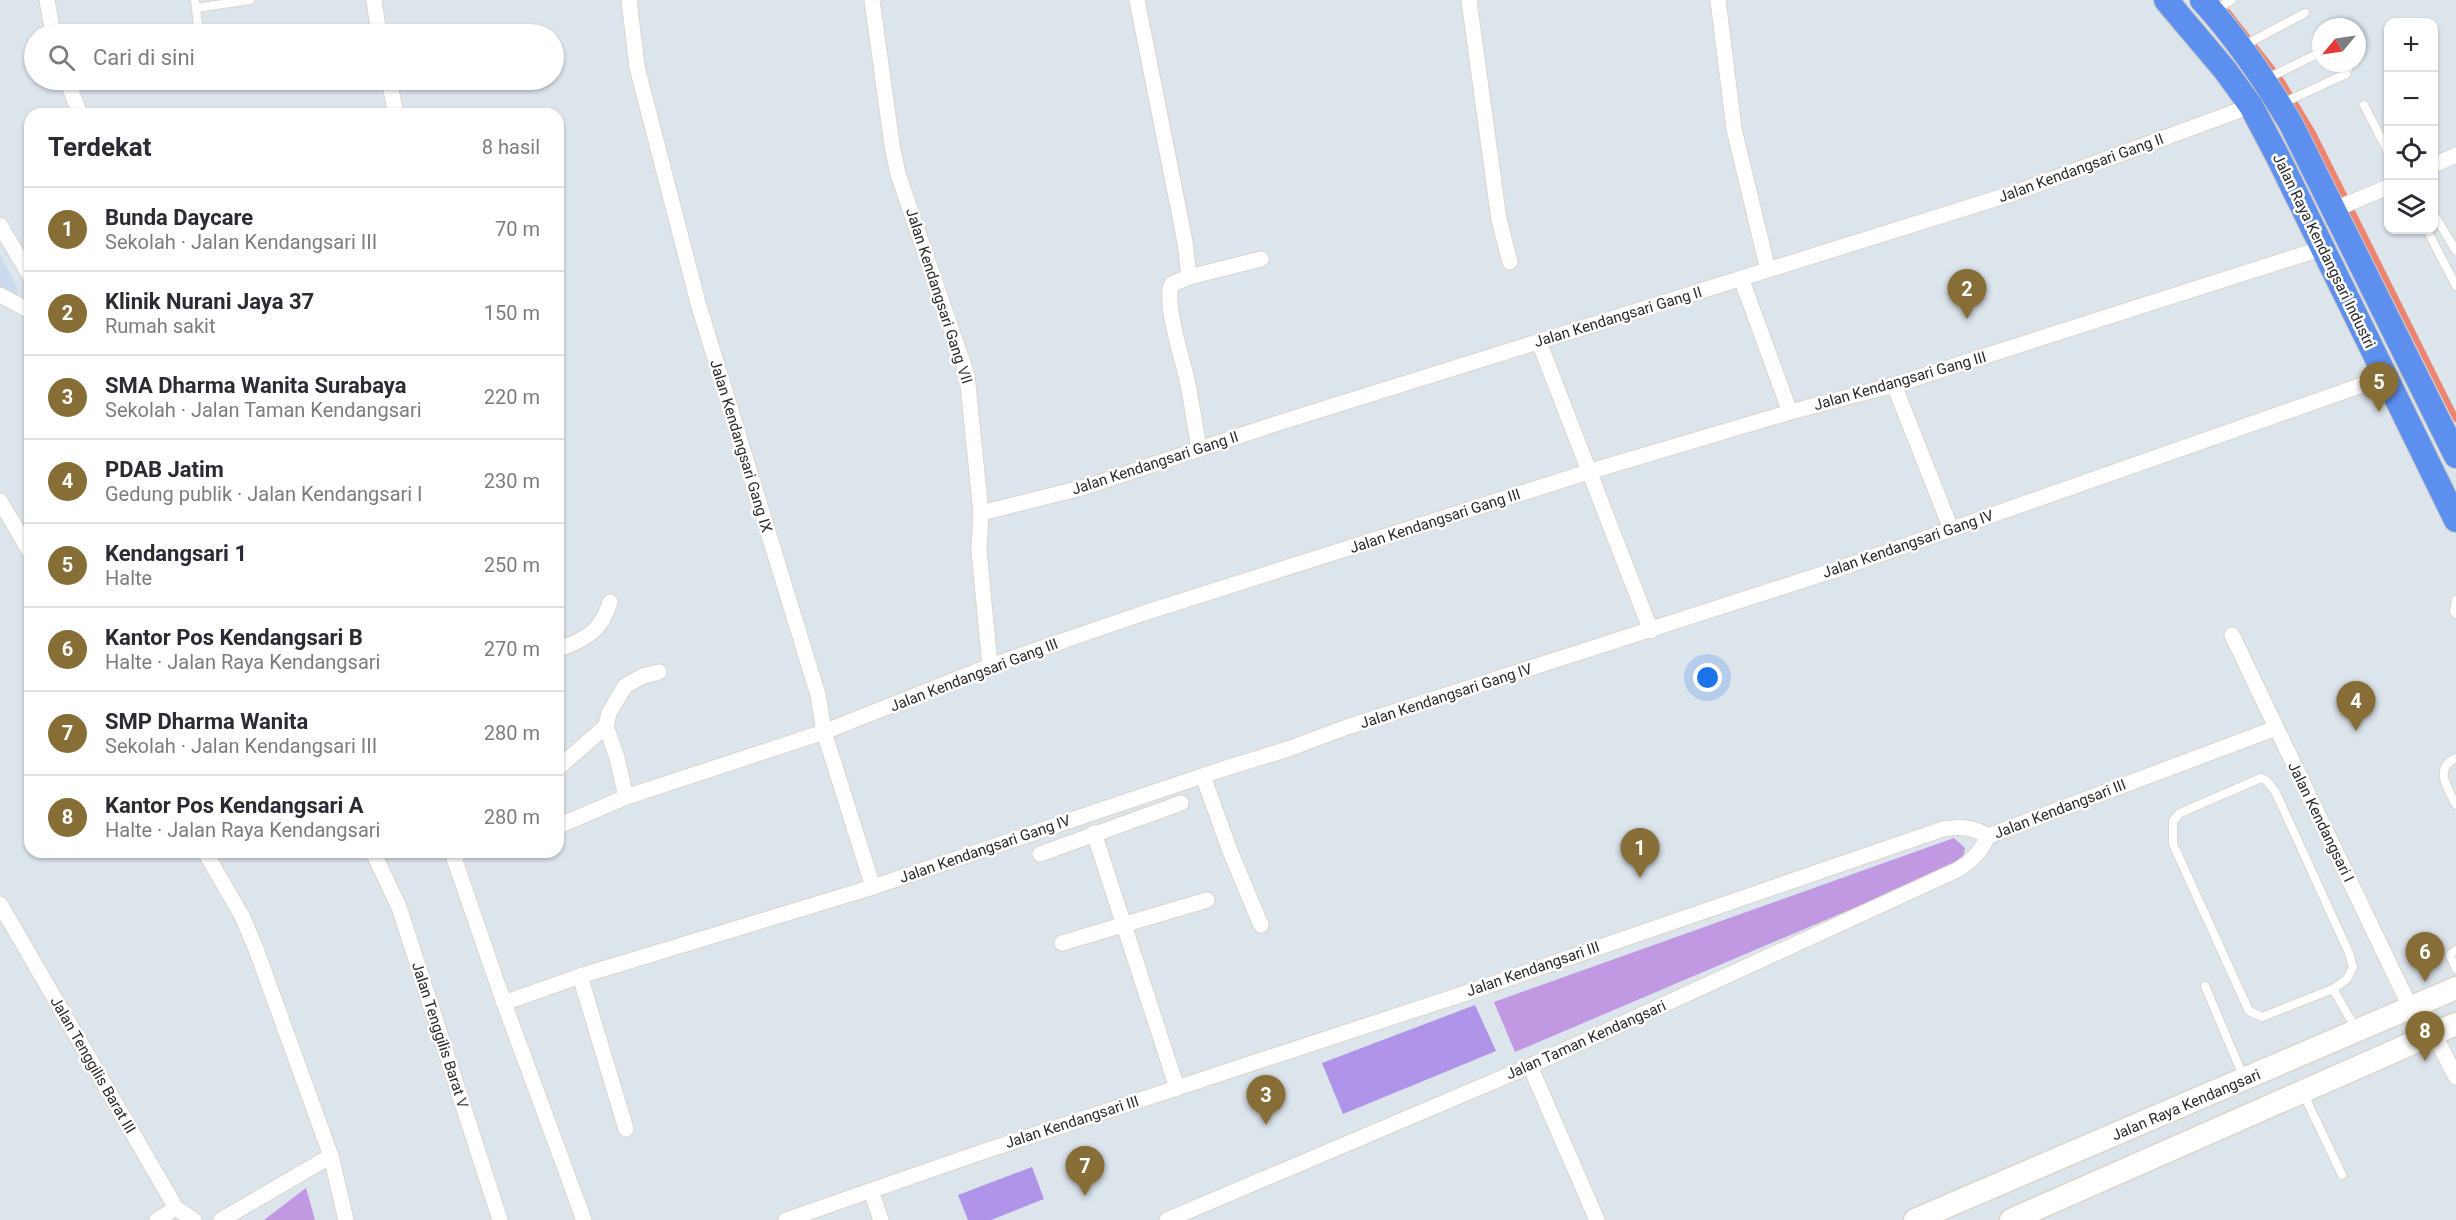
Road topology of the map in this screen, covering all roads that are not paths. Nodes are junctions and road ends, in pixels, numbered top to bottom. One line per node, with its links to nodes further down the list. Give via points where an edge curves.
1 (47, 0): 13 (street)
2 (250, 0): 10 (lane)
3 (374, 0): 15 (street)
4 (629, 0): 68 (street, Jalan Kendangsari Gang IX, via 637,68 698,303 818,694)
5 (872, 0): 54 (street, Jalan Kendangsari Gang VII, via 898,174 967,375)
6 (1137, 0): 41 (street)
7 (1468, 0): 38 (street, via 1499,220)
8 (1718, 0): 40 (street, via 1734,129)
9 (2166, 0): 24 (main road, Jalan Raya Kendangsari Industri)
10 (195, 4): 14 (lane)
11 (2217, 4): 16 (main road, Jalan Raya Kendangsari Industri)
12 (2305, 13): 16 (lane)
13 (51, 24)
14 (198, 24)
15 (378, 24)
16 (2246, 44): 19 (main road, Jalan Raya Kendangsari Industri)
17 (2312, 56): 19 (lane)
18 (2347, 72): 22 (lane)
19 (2269, 77): 22 (main road, Jalan Raya Kendangsari Industri)
20 (71, 90): 25 (street)
21 (391, 90): 26 (street)
22 (2285, 102): 31 (main road, Jalan Raya Kendangsari Industri)
23 (2364, 105): 27 (lane)
24 (2251, 106): 35 (main road, Jalan Raya Kendangsari Industri); 40 (street, Jalan Kendangsari Gang II, via 2014,193)
25 (78, 108)
26 (395, 108)
27 (2384, 144)
28 (2456, 155): 29 (street)
29 (2438, 163)
30 (2384, 189): 31 (street)
31 (2339, 207): 51 (main road, Jalan Raya Kendangsari Industri)
32 (2438, 222): 36 (lane)
33 (0, 225): 39 (street)
34 (2429, 234): 43 (lane)
35 (2323, 248): 47 (main road, Jalan Raya Kendangsari Industri); 48 (street, Jalan Kendangsari Gang III)
36 (2456, 251)
37 (1261, 259): 41 (street)
38 (1510, 262)
39 (24, 266)
40 (1768, 270): 42 (street, Jalan Kendangsari Gang II)
41 (1189, 277): 50 (street, via 1172,284 1169,292)
42 (1741, 278): 46 (street, Jalan Kendangsari Gang II); 49 (street)
43 (2456, 286)
44 (0, 295): 45 (street)
45 (24, 308)
46 (1539, 342): 50 (street, Jalan Kendangsari Gang II); 52 (street)
47 (2385, 377): 55 (main road, Jalan Raya Kendangsari Industri); 56 (street, Jalan Kendangsari Gang IV)
48 (1894, 385): 49 (street, Jalan Kendangsari Gang III); 56 (street)
49 (1790, 412): 52 (street, Jalan Kendangsari Gang III)
50 (1199, 449): 54 (street, Jalan Kendangsari Gang II, via 1085,487)
51 (2456, 456)
52 (1588, 472): 61 (street); 64 (street, Jalan Kendangsari Gang III)
53 (0, 501): 57 (street)
54 (981, 513): 64 (street, Jalan Kendangsari Gang VII, via 979,550)
55 (2456, 520)
56 (1951, 529): 61 (street, Jalan Kendangsari Gang IV)
57 (24, 542)
58 (2456, 600): 60 (lane)
59 (610, 602): 63 (street, via 598,628)
60 (2456, 614)
61 (1651, 631): 71 (street, Jalan Kendangsari Gang IV)
62 (2232, 635): 67 (street, Jalan Kendangsari I)
63 (564, 647)
64 (990, 666): 68 (street, Jalan Kendangsari Gang III)
65 (659, 672): 66 (street, via 625,686)
66 (606, 726): 70 (street); 72 (street)
67 (2276, 728): 77 (street, Jalan Kendangsari III); 95 (street, Jalan Kendangsari I)
68 (824, 732): 72 (street, Jalan Kendangsari Gang III); 82 (street, Jalan Kendangsari Gang IX)
69 (2456, 758): 74 (lane, via 2449,761 2443,778)
70 (564, 763)
71 (1203, 776): 82 (street, Jalan Kendangsari Gang IV); 86 (street)
72 (626, 797): 75 (street, Jalan Kendangsari Gang III)
73 (1182, 803): 76 (street)
74 (2456, 805)
75 (564, 823)
76 (1094, 833): 78 (street); 85 (street)
77 (1988, 836): 99 (street, Jalan Taman Kendangsari, via 1972,861 1957,870); 102 (street, Jalan Kendangsari III, via 1975,828 1944,829)
78 (1040, 854)
79 (208, 858): 105 (street, via 256,949)
80 (376, 858): 115 (street, Jalan Tenggilis Barat V, via 399,907)
81 (456, 858): 94 (street)
82 (873, 887): 90 (street, Jalan Kendangsari Gang IV)
83 (1206, 900): 85 (street)
84 (0, 904): 110 (street, Jalan Tenggilis Barat III)
85 (1123, 923): 87 (street); 102 (street)
86 (1262, 925)
87 (1062, 943)
88 (2456, 950): 89 (lane, via 2450,955)
89 (2456, 969)
90 (580, 976): 94 (street, Jalan Kendangsari Gang IV); 104 (street)
91 (2205, 986): 101 (lane)
92 (2456, 988): 95 (main road, Jalan Raya Kendangsari)
93 (2333, 989): 93 (lane, via 2352,973 2349,953 2267,780 2261,778 2180,813 2173,821 2173,844 2249,1011 2269,1016); 97 (lane)
94 (504, 1003): 116 (street)
95 (2411, 1009): 97 (main road, Jalan Raya Kendangsari)
96 (2456, 1024): 98 (main road)
97 (2358, 1031): 101 (main road, Jalan Raya Kendangsari)
98 (2434, 1034): 100 (street); 103 (main road)
99 (1530, 1066): 119 (street, Jalan Taman Kendangsari); 120 (street)
100 (2456, 1077)
101 (2245, 1079): 106 (main road, Jalan Raya Kendangsari)
102 (1178, 1088): 108 (street, Jalan Kendangsari III)
103 (2303, 1092): 107 (lane); 109 (main road)
104 (627, 1129)
105 (331, 1156): 113 (street); 114 (street)
106 (2026, 1173): 109 (main road); 121 (main road, Jalan Raya Kendangsari)
107 (2342, 1175)
108 (871, 1191): 117 (street, Jalan Kendangsari III); 118 (street)
109 (2040, 1207): 122 (main road)
110 (176, 1208): 111 (street); 112 (street, Jalan Tenggilis Barat III)
111 (157, 1220)
112 (194, 1220)
113 (221, 1220)
114 (346, 1220)
115 (500, 1220)
116 (584, 1220)
117 (786, 1220)
118 (881, 1220)
119 (1167, 1220)
120 (1597, 1220)
121 (1915, 1220)
122 (2011, 1220)

